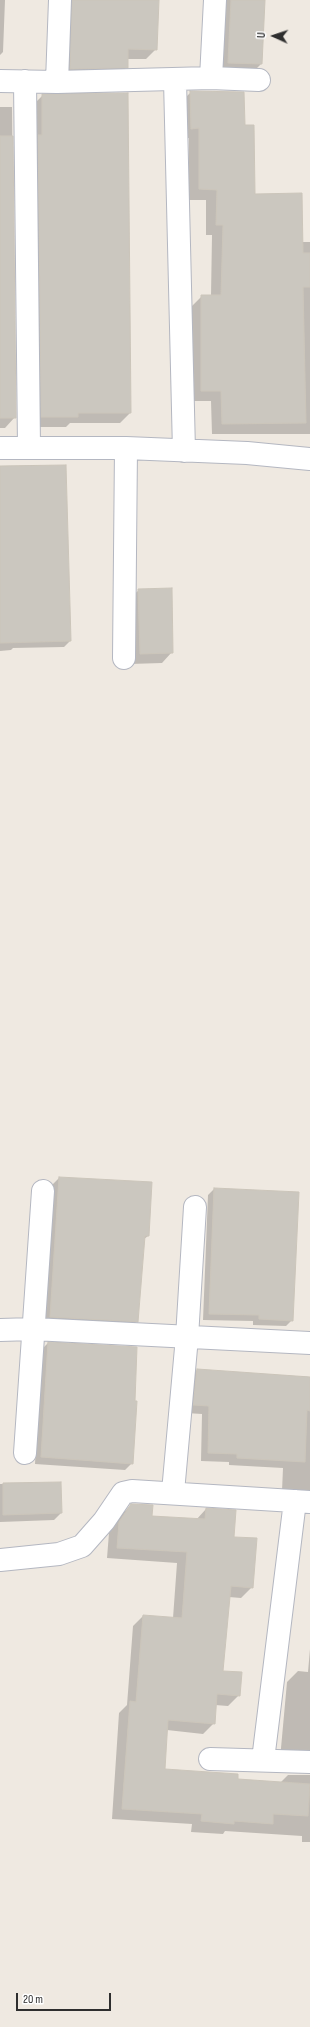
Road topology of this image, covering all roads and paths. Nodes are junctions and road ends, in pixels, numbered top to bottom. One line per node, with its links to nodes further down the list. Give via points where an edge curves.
1 (60, 0): 8 (street)
2 (215, 0): 3 (street)
3 (211, 78): 4 (street); 5 (street)
4 (176, 80): 8 (street); 12 (street)
5 (259, 80)
6 (0, 81): 7 (street)
7 (25, 81): 8 (street); 9 (street)
8 (57, 82)
9 (29, 447): 10 (street); 11 (street)
10 (0, 448)
11 (126, 448): 12 (street); 14 (street)
12 (184, 451): 13 (street)
13 (310, 459)
14 (124, 658)
15 (43, 1191): 17 (street)
16 (195, 1207): 19 (street)
17 (33, 1329): 18 (street); 19 (street); 21 (street)
18 (0, 1330)
19 (187, 1337): 20 (street); 22 (street)
20 (310, 1343)
21 (25, 1453)
22 (173, 1492): 23 (street); 24 (street, via 123,1493 104,1522 82,1546 59,1554)
23 (302, 1502): 26 (street)
24 (0, 1560)
25 (210, 1759): 26 (street)
26 (263, 1760): 27 (street)
27 (310, 1762)

